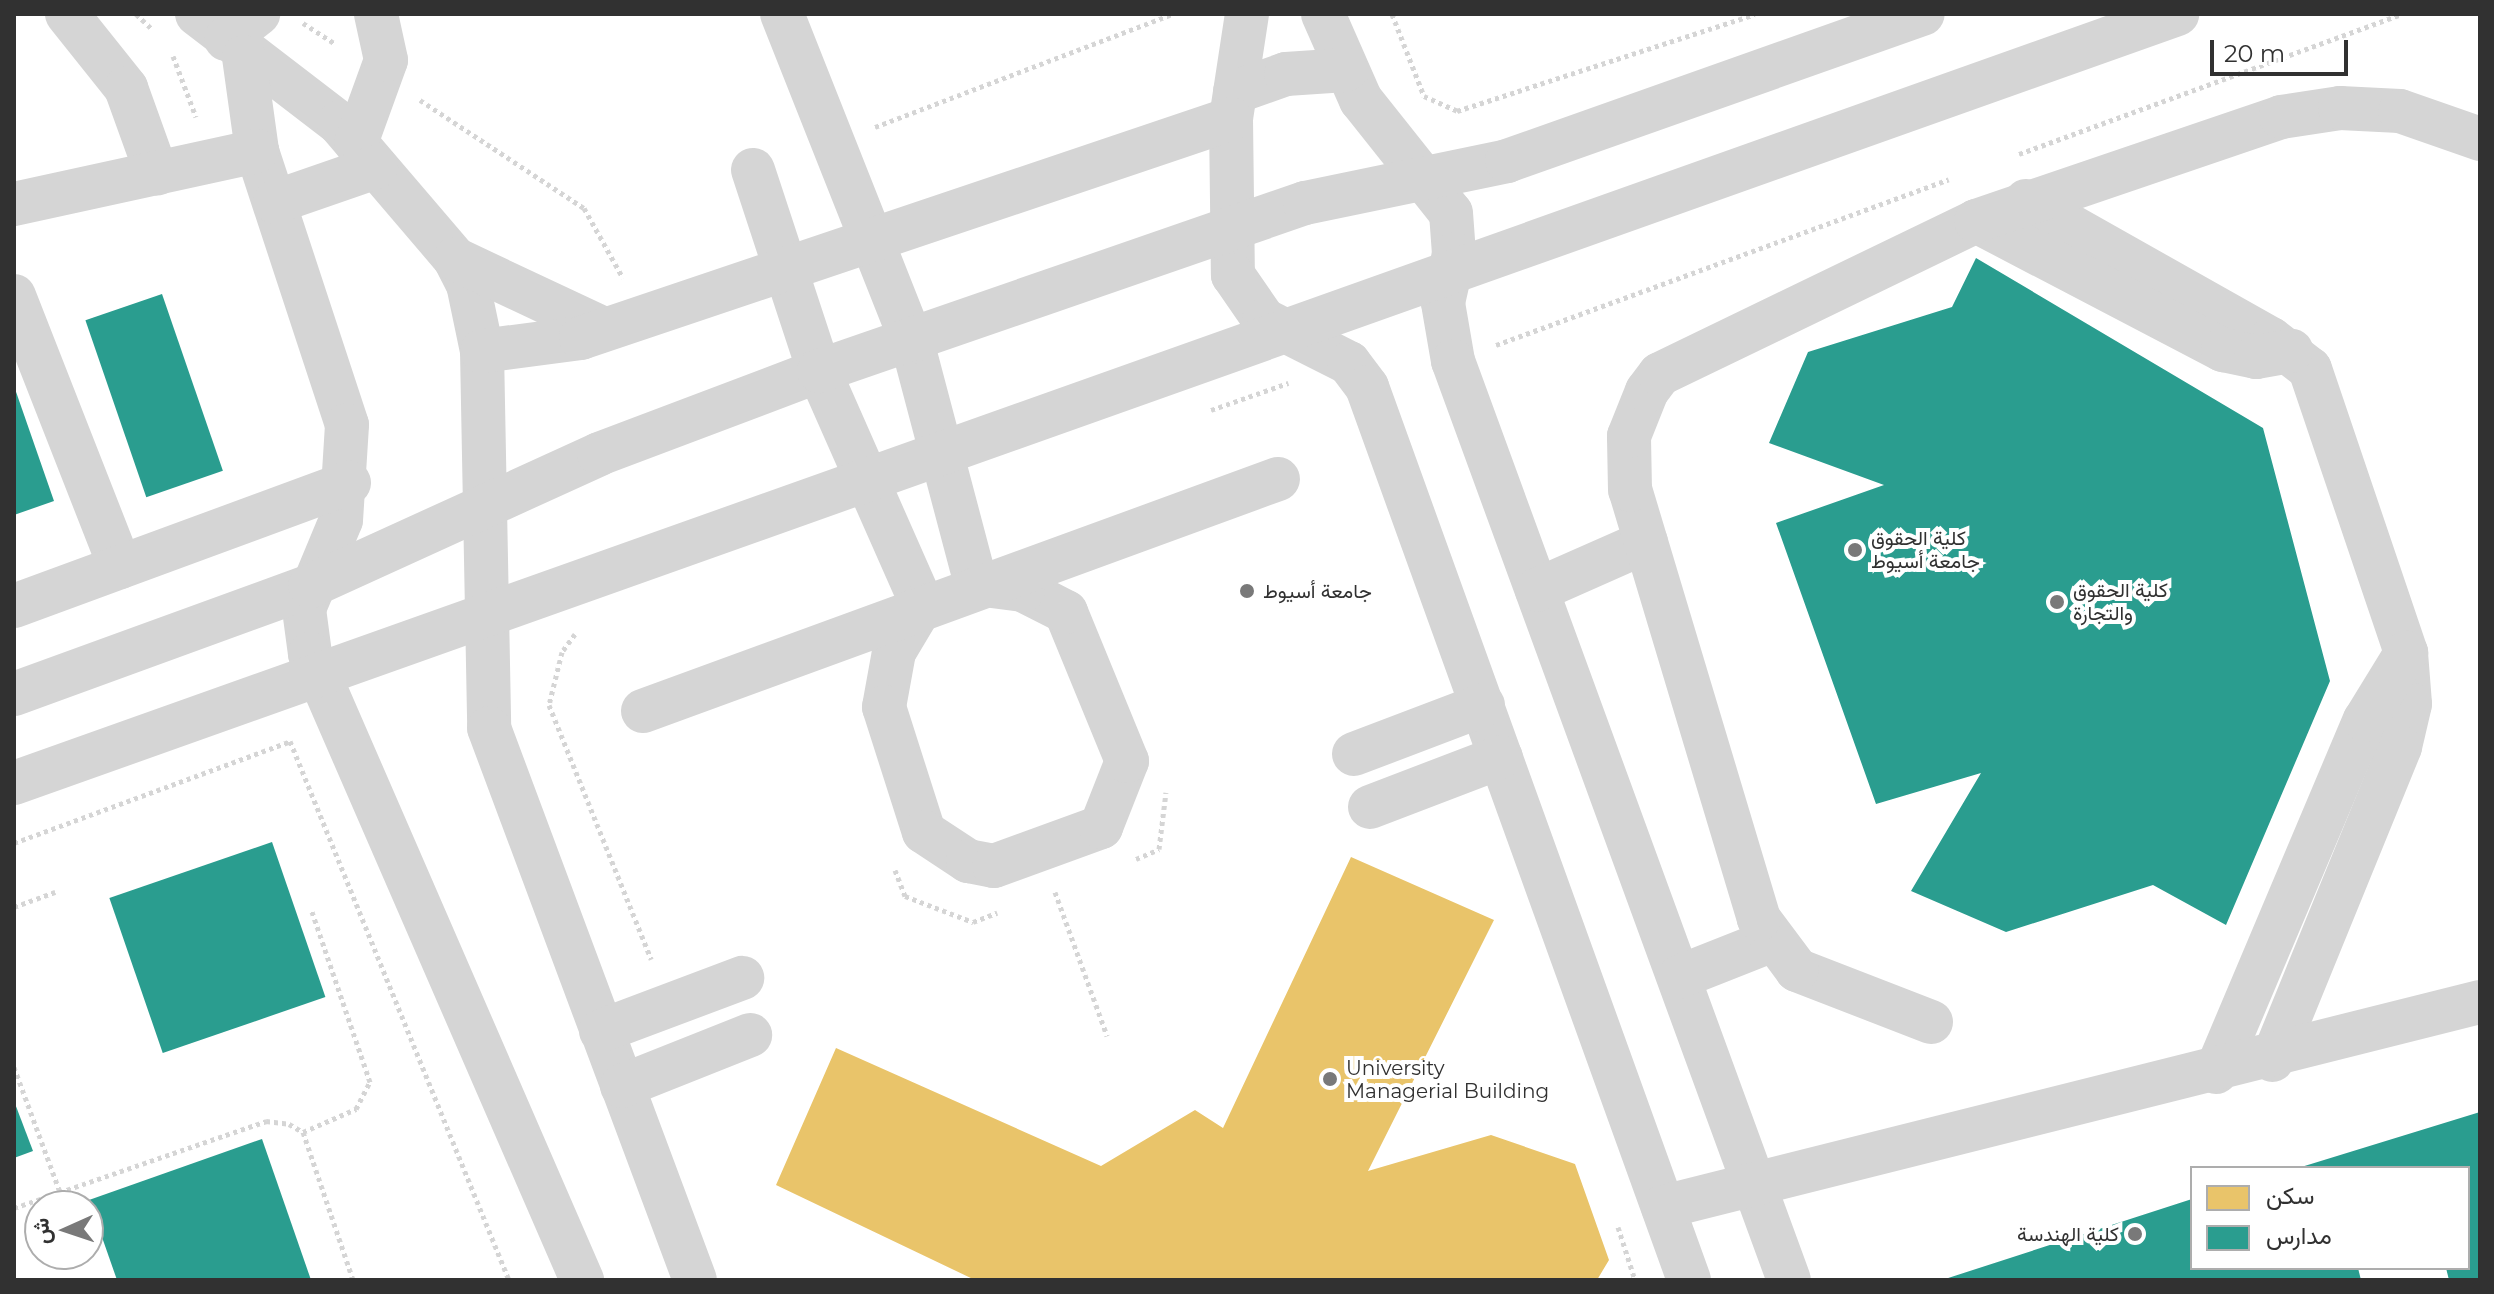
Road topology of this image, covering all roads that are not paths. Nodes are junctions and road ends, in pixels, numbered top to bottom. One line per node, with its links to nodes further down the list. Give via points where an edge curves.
1 (67, 14): 16 (lane, via 126,88)
2 (376, 14): 14 (lane, via 385,36)
3 (782, 14): 23 (lane)
4 (1247, 14): 11 (lane)
5 (1323, 14): 10 (lane)
6 (1923, 14): 17 (lane, via 1507,161)
7 (2177, 14): 8 (lane)
8 (2119, 23): 26 (lane)
9 (218, 34): 13 (lane); 14 (lane, via 294,86)
10 (1346, 70): 11 (lane, via 1286,74); 17 (lane, via 1381,128)
11 (1233, 106): 22 (lane); 23 (lane)
12 (2480, 139): 18 (lane, via 2400,111 2340,108 2281,117)
13 (257, 151): 16 (lane); 19 (lane)
14 (366, 155): 19 (lane); 24 (lane)
15 (753, 170): 25 (lane)
16 (157, 174): 20 (lane)
17 (1429, 179): 22 (lane, via 1345,191); 26 (lane, via 1451,213)
18 (2026, 201): 21 (lane); 32 (lane)
19 (275, 202): 37 (lane, via 341,397)
20 (14, 204)
21 (1976, 221): 32 (lane, via 2223,350 2256,357); 39 (lane, via 1660,374 1637,411 1627,463)
22 (1227, 235): 29 (lane, via 1240,292); 30 (lane)
23 (872, 239): 25 (lane); 30 (lane)
24 (455, 259): 28 (lane); 31 (lane, via 476,311)
25 (784, 269): 28 (lane); 33 (lane)
26 (1448, 272): 29 (lane); 43 (lane, via 1443,317 1453,361)
27 (15, 304): 40 (lane)
28 (621, 323): 31 (lane, via 532,349)
29 (1279, 330): 34 (lane); 50 (lane, via 1349,363 1367,387)
30 (912, 342): 33 (lane); 34 (lane)
31 (482, 351): 38 (lane)
32 (2291, 351): 47 (lane, via 2322,391)
33 (819, 371): 36 (lane); 38 (lane, via 599,454)
34 (944, 451): 36 (lane); 41 (lane)
35 (1278, 479): 41 (lane)
36 (862, 481): 44 (lane); 46 (lane)
37 (349, 483): 40 (lane); 42 (lane, via 329,554)
38 (483, 509): 42 (lane); 46 (lane)
39 (1646, 542): 43 (lane); 56 (lane)
40 (120, 567): 45 (lane)
41 (976, 584): 44 (lane); 44 (lane, via 1023,590 1066,612 1127,761 1101,827 994,866 968,861 924,832 884,707 894,652)
42 (310, 586): 48 (lane, via 305,632); 49 (lane)
43 (1537, 590): 57 (lane)
44 (922, 605): 51 (lane)
45 (14, 606)
46 (486, 617): 48 (lane); 61 (lane, via 489,728)
47 (2406, 653): 63 (lane, via 2410,704 2400,747); 64 (lane, via 2365,720)
48 (318, 676): 54 (lane); 68 (lane)
49 (14, 694)
50 (1483, 705): 52 (lane); 53 (lane)
51 (643, 711)
52 (1354, 754)
53 (1501, 757): 55 (lane); 67 (lane)
54 (14, 783)
55 (1370, 807)
56 (1770, 941): 57 (lane); 60 (lane, via 1797,970)
57 (1679, 977): 66 (lane)
58 (742, 978): 61 (lane)
59 (2480, 1002): 63 (lane)
60 (1931, 1022)
61 (601, 1031): 65 (lane)
62 (750, 1035): 65 (lane)
63 (2272, 1060): 64 (lane)
64 (2216, 1072): 66 (lane)
65 (622, 1086): 69 (lane)
66 (1756, 1187): 67 (lane); 71 (lane)
67 (1663, 1207): 70 (lane)
68 (582, 1280)
69 (695, 1280)
70 (1689, 1280)
71 (1789, 1280)

